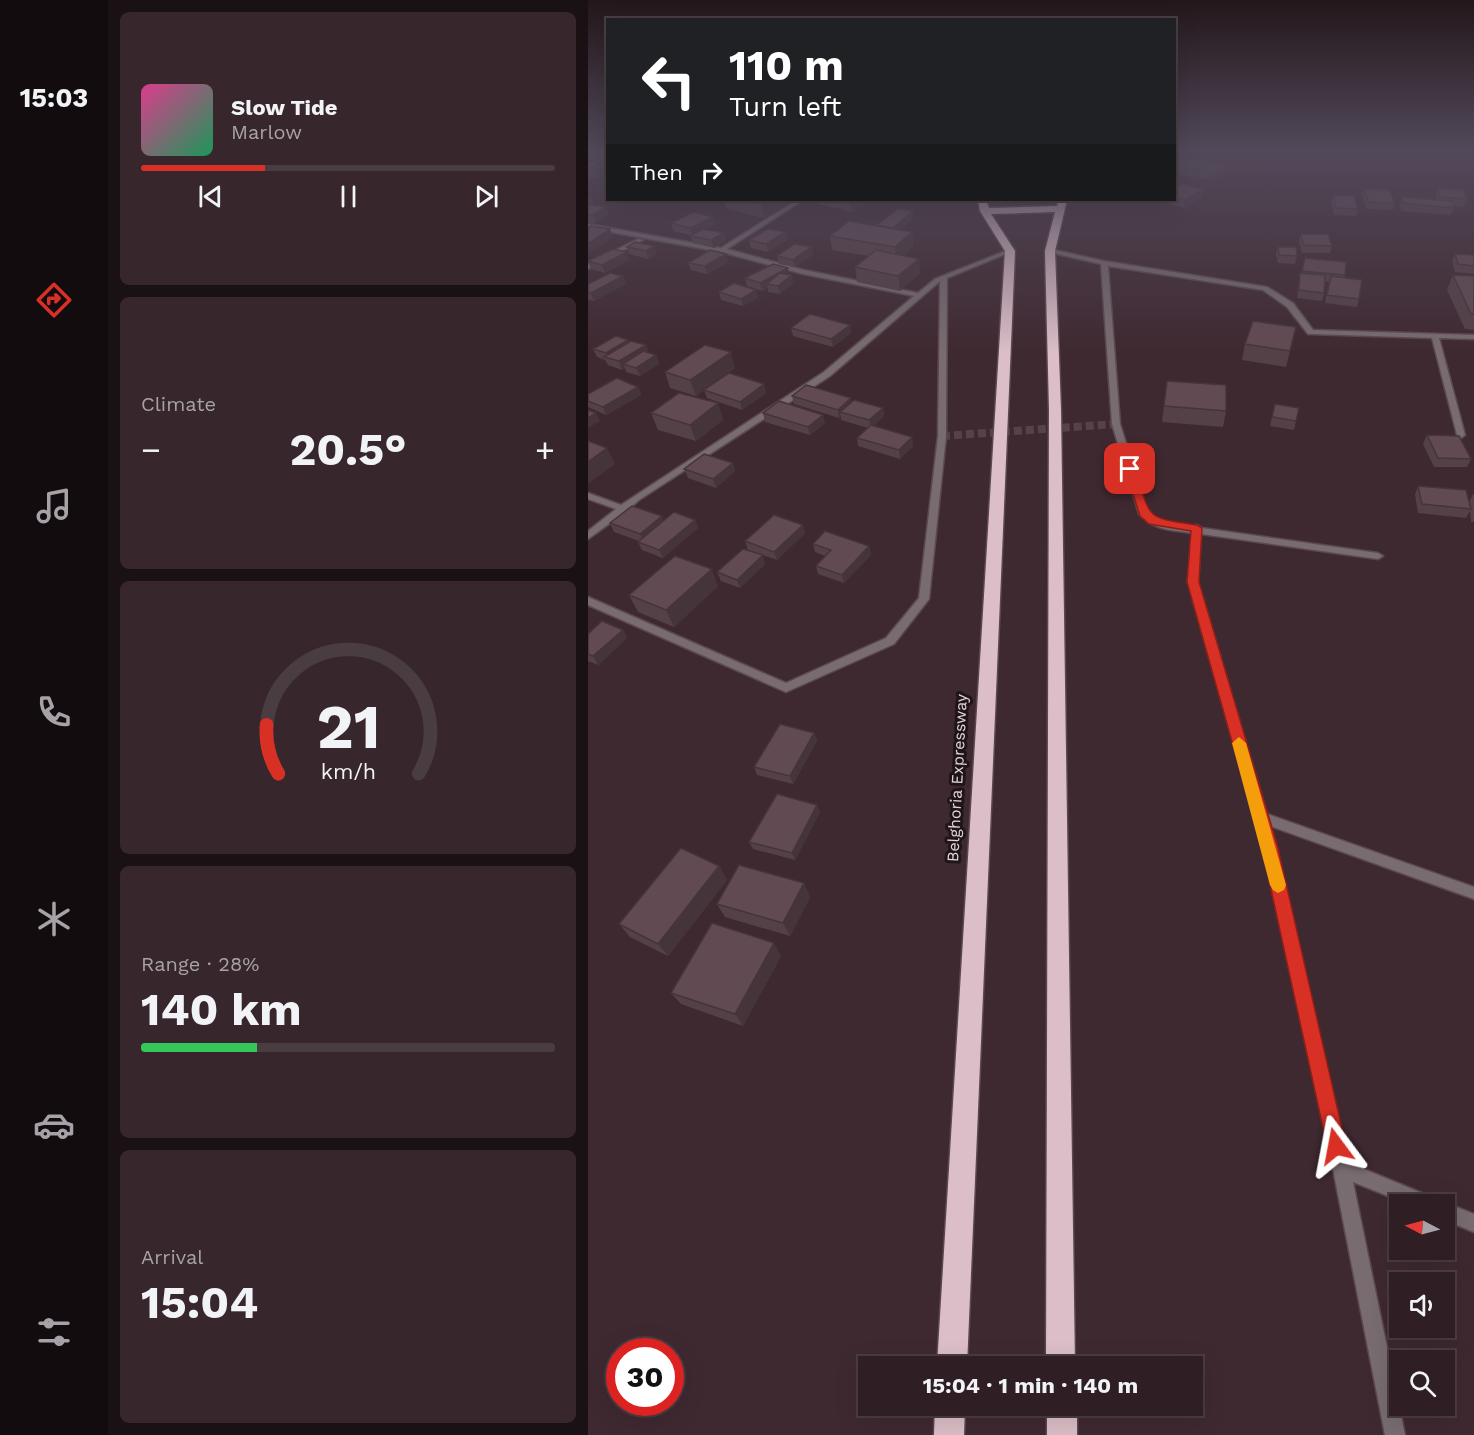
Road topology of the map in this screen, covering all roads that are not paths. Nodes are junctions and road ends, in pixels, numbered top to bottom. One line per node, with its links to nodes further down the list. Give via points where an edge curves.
1 (772, 218): 6 (street)
2 (989, 218): 7 (highway)
3 (1058, 218): 8 (highway)
4 (588, 226): 5 (street)
5 (645, 238): 6 (street); 10 (street)
6 (722, 250): 12 (street, via 803,272)
7 (1010, 251): 11 (street); 28 (highway, Belghoria Expressway)
8 (1050, 251): 9 (street); 29 (highway, via 1055,410)
9 (1104, 263): 13 (street, via 1265,288 1290,305 1311,332); 18 (street, via 1116,424 1144,514 1165,526)
10 (588, 267)
11 (944, 277): 12 (street); 21 (street, via 942,436 924,599 890,641 786,688)
12 (918, 295): 17 (street, via 827,374)
13 (1435, 336): 14 (street); 15 (street)
14 (1474, 337)
15 (1461, 435)
16 (588, 496): 17 (street)
17 (624, 509): 19 (street)
18 (1197, 528): 20 (street); 22 (street, via 1193,582)
19 (588, 536)
20 (1378, 556)
21 (588, 601)
22 (1260, 817): 23 (street); 24 (street)
23 (1474, 893)
24 (1342, 1169): 25 (street); 34 (street)
25 (1403, 1194)
26 (1455, 1215): 27 (street)
27 (1474, 1223)
28 (953, 1356)
29 (1061, 1356)
30 (950, 1416): 32 (highway)
31 (1062, 1416): 33 (highway)
32 (949, 1435)
33 (1062, 1435)
34 (1395, 1435)

